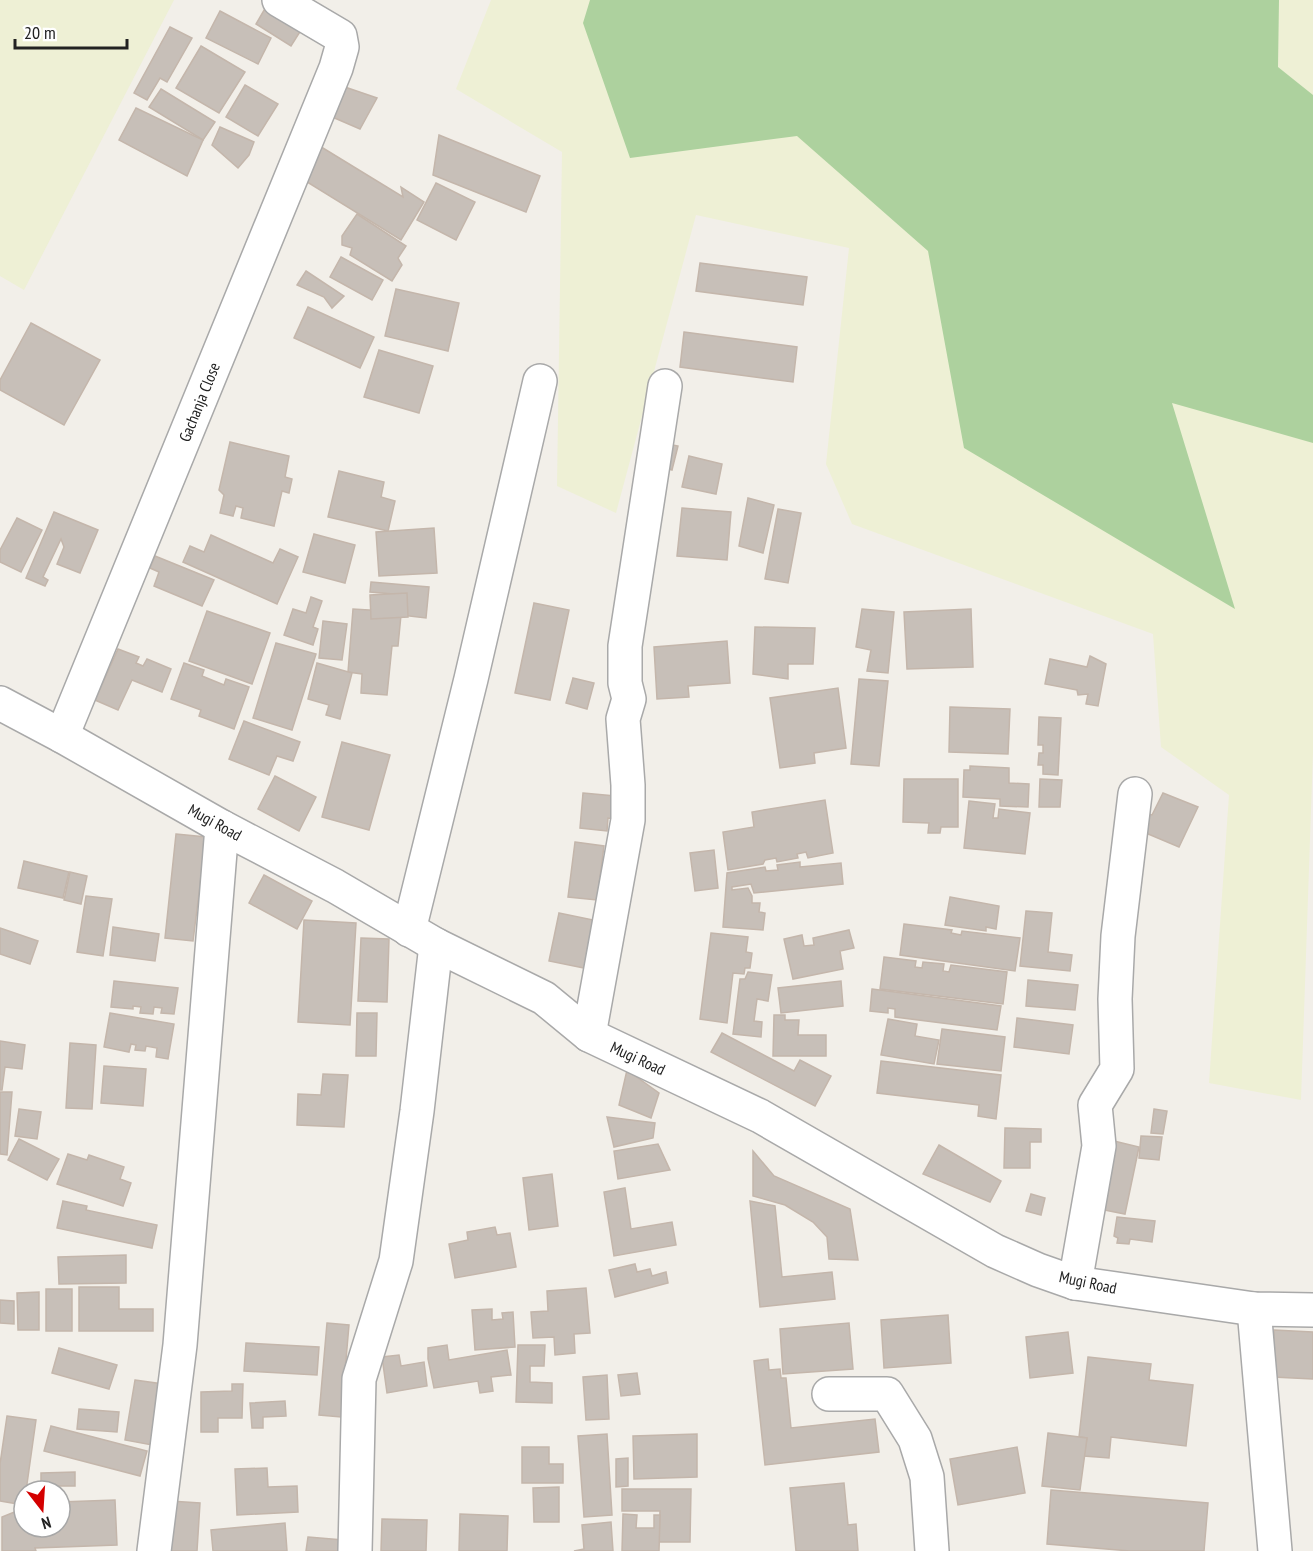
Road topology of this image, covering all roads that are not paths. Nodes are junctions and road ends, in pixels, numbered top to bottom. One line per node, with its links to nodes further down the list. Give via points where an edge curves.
1 (279, 0): 5 (street, Gachanja Close, via 340,36 342,47 336,68)
2 (540, 381): 8 (street, via 471,680)
3 (665, 386): 9 (street, via 625,646 629,699 623,718 628,820)
4 (0, 703): 5 (street, Mugi Road)
5 (62, 736): 7 (street, Mugi Road)
6 (1135, 794): 10 (street, via 1118,936 1117,1069 1095,1105 1099,1146)
7 (222, 827): 8 (street, Mugi Road); 14 (street, via 180,1345)
8 (423, 938): 9 (street, Mugi Road, via 544,998); 15 (street, via 417,1111 396,1261 359,1379)
9 (589, 1035): 10 (street, Mugi Road, via 760,1116 995,1251)
10 (1075, 1283): 11 (street, Mugi Road)
11 (1254, 1309): 12 (street, Mugi Road); 17 (street)
12 (1313, 1310)
13 (829, 1394): 16 (street, via 887,1394 915,1439 927,1477)
14 (154, 1551)
15 (355, 1551)
16 (932, 1551)
17 (1275, 1551)

